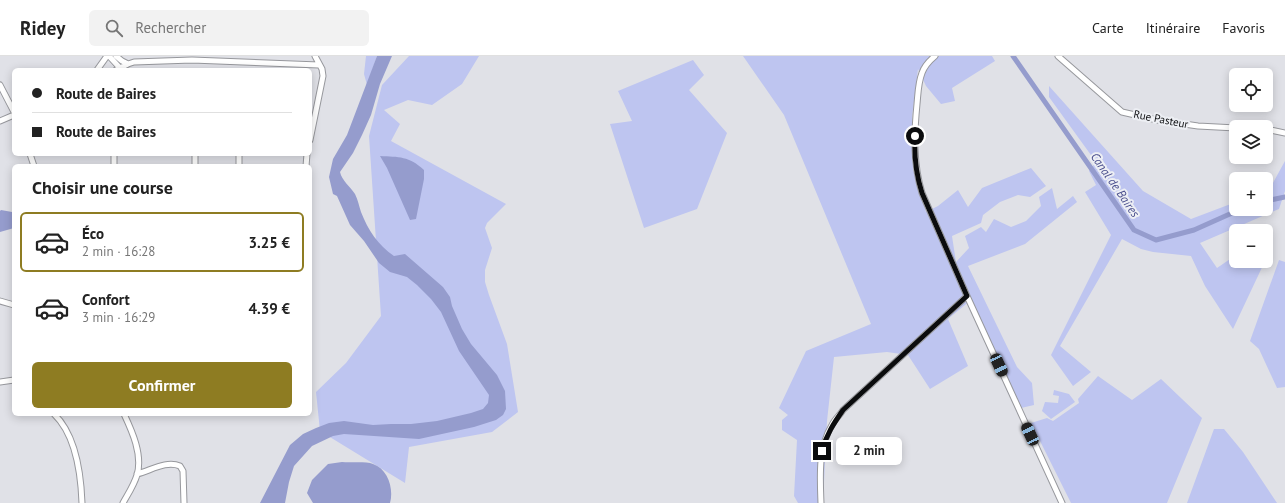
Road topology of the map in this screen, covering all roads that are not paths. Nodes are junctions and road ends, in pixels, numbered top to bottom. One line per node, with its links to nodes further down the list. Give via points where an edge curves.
1 (108, 56): 8 (street); 9 (street)
2 (116, 56): 6 (street)
3 (315, 56): 7 (street)
4 (934, 56): 19 (street, via 925,67 919,88 914,147 918,183)
5 (1058, 56): 15 (street, Rue Pasteur, via 1122,112 1198,126)
6 (128, 64): 7 (street, via 192,60); 10 (street)
7 (319, 65): 16 (street, via 323,76)
8 (99, 68)
9 (117, 68)
10 (120, 68)
11 (0, 85): 12 (street)
12 (12, 108)
13 (12, 116): 14 (street)
14 (0, 120)
15 (1229, 128)
16 (312, 130)
17 (1273, 130): 18 (street)
18 (1285, 133)
19 (967, 296): 30 (street, via 843,410 832,425 824,442 820,464); 31 (street)
20 (0, 301): 21 (street)
21 (12, 304)
22 (12, 380): 23 (street)
23 (0, 382)
24 (56, 416): 28 (street, via 63,425 73,448)
25 (125, 416): 26 (street, via 137,449)
26 (137, 474): 27 (street, via 163,466 180,466 183,471); 29 (street)
27 (184, 502)
28 (82, 503)
29 (123, 503)
30 (821, 503)
31 (1062, 503)

